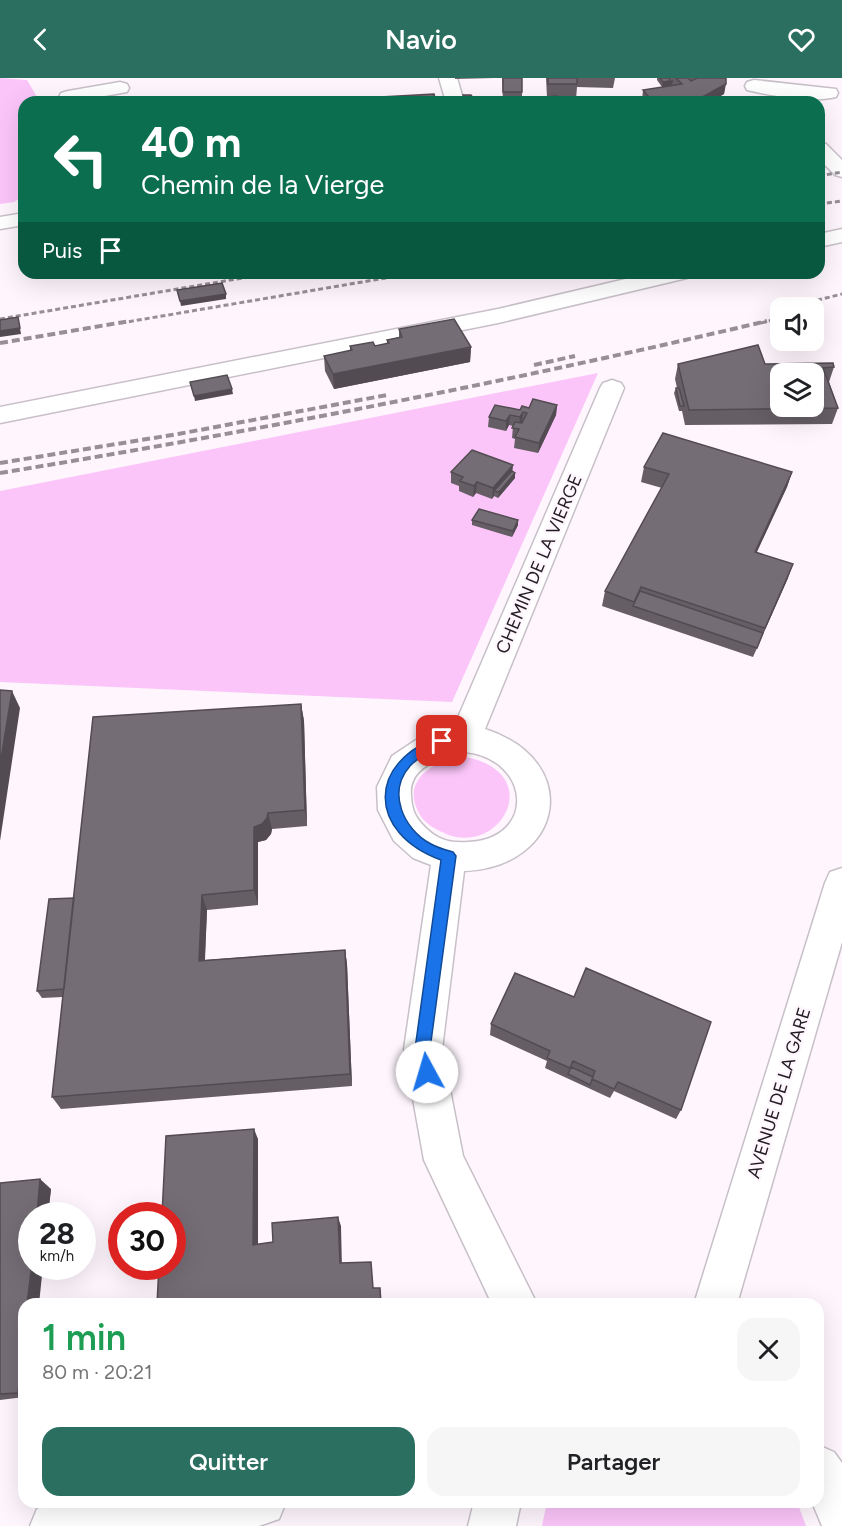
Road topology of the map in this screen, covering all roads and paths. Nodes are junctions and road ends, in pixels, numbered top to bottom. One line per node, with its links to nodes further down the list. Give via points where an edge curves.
1 (448, 78): 6 (street)
2 (750, 82): 4 (street); 7 (street)
3 (119, 86): 5 (street)
4 (836, 91): 8 (street)
5 (66, 92)
6 (453, 96)
7 (763, 96)
8 (820, 96)
9 (825, 154): 10 (street)
10 (842, 171)
11 (18, 220): 12 (street)
12 (0, 223)
13 (842, 235): 14 (street)
14 (825, 239)
15 (654, 279): 17 (street, via 498,316)
16 (612, 388): 18 (street, CHEMIN DE LA VIERGE)
17 (0, 415)
18 (465, 739): 19 (street, via 442,741 422,749 406,762 395,779 392,798 396,817 408,834 426,848); 19 (street, via 515,746 534,784 536,804 530,823 507,856)
19 (448, 856): 21 (street, via 423,1049 444,1160)
20 (842, 883): 22 (street, AVENUE DE LA GARE)
21 (513, 1298)
22 (717, 1298)
23 (824, 1477): 26 (street)
24 (213, 1508): 27 (street)
25 (496, 1508): 28 (street)
26 (842, 1517)
27 (76, 1525)
28 (492, 1526)

